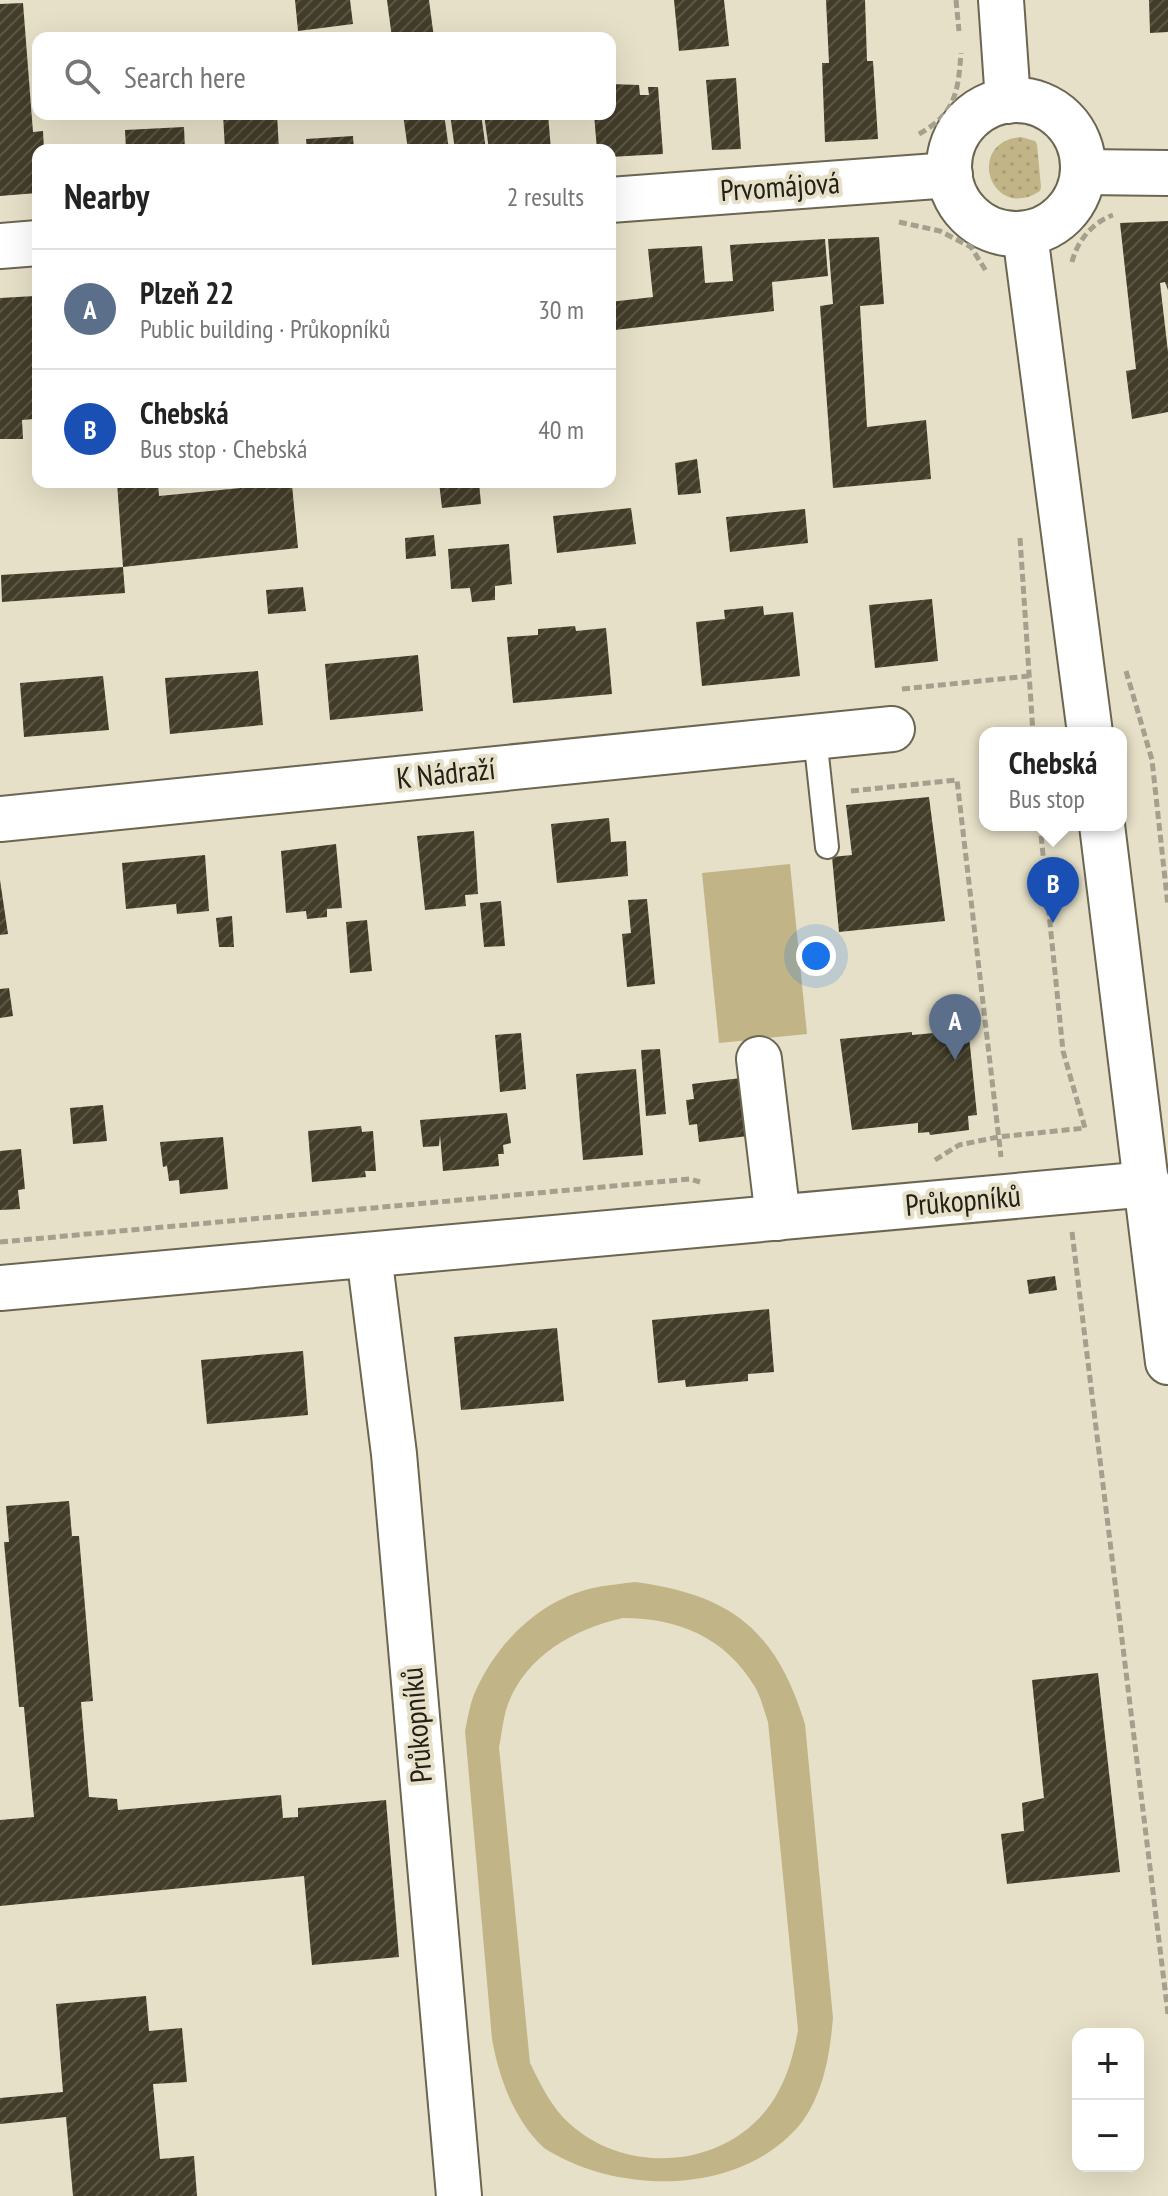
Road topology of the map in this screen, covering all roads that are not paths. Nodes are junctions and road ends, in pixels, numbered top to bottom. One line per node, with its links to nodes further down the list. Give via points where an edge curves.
1 (1001, 0): 2 (street)
2 (1008, 101): 3 (street, via 1046,107 1062,119 1075,134); 5 (street, via 988,107 964,126 951,154)
3 (1083, 172): 4 (street); 7 (street, via 1078,194 1065,213 1047,227)
4 (1168, 173)
5 (950, 175): 6 (street, Prvomájová); 7 (street, via 967,213 984,226)
6 (616, 200)
7 (1025, 234): 10 (street)
8 (32, 243): 9 (street)
9 (0, 246)
10 (1089, 727)
11 (892, 729): 12 (street, K Nádraží)
12 (815, 737): 13 (street, K Nádraží); 15 (lane)
13 (0, 819)
14 (1103, 831): 17 (street)
15 (827, 847)
16 (759, 1059): 18 (street)
17 (1148, 1184): 18 (street, Průkopníků); 21 (street)
18 (778, 1218): 19 (street, Průkopníků)
19 (369, 1255): 20 (street, Průkopníků); 22 (street, Průkopníků, via 394,1454)
20 (0, 1288)
21 (1168, 1362)
22 (459, 2196)

